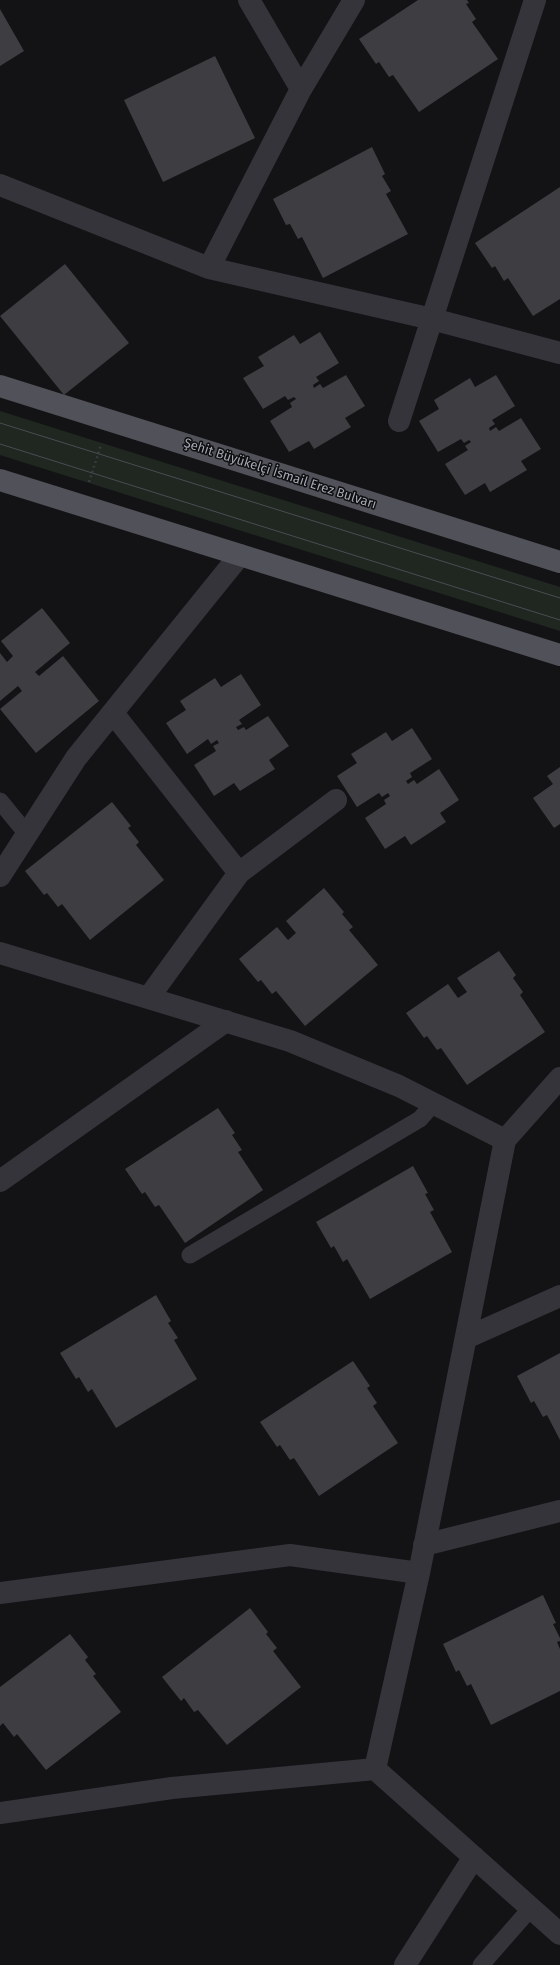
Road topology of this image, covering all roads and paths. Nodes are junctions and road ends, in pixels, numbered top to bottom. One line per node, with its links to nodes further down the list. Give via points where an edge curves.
1 (249, 0): 4 (street)
2 (354, 0): 4 (street)
3 (535, 0): 7 (street)
4 (301, 89): 6 (street)
5 (0, 185): 6 (street)
6 (209, 268): 7 (street)
7 (432, 319): 8 (street); 11 (street)
8 (560, 353)
9 (0, 386): 10 (main road, Şehit Büyükelçi İsmail Erez Bulvarı)
10 (109, 420): 13 (path); 15 (main road, Şehit Büyükelçi İsmail Erez Bulvarı)
11 (399, 421)
12 (0, 480): 13 (main road)
13 (81, 505): 14 (main road)
14 (240, 555): 16 (main road); 17 (street)
15 (560, 562)
16 (560, 655)
17 (113, 713): 20 (street, via 76,758); 21 (street)
18 (336, 800): 21 (street)
19 (0, 801): 20 (lane)
20 (27, 834): 22 (street)
21 (239, 873): 24 (street)
22 (0, 876)
23 (0, 953): 24 (street)
24 (149, 997): 25 (street)
25 (226, 1021): 27 (street, via 290,1041 344,1062); 29 (street)
26 (560, 1078): 28 (street)
27 (434, 1103): 28 (street); 30 (lane, via 420,1119)
28 (505, 1140): 32 (street)
29 (0, 1181)
30 (190, 1254)
31 (560, 1296): 32 (street)
32 (466, 1338): 34 (street)
33 (560, 1511): 34 (street)
34 (424, 1545): 35 (street)
35 (419, 1573): 36 (street, via 290,1555); 37 (street)
36 (0, 1593)
37 (375, 1769): 38 (street, via 172,1788); 39 (street)
38 (0, 1813)
39 (474, 1857): 40 (street); 42 (street)
40 (531, 1908): 41 (street); 43 (lane)
41 (560, 1934)
42 (405, 1965)
43 (481, 1965)

